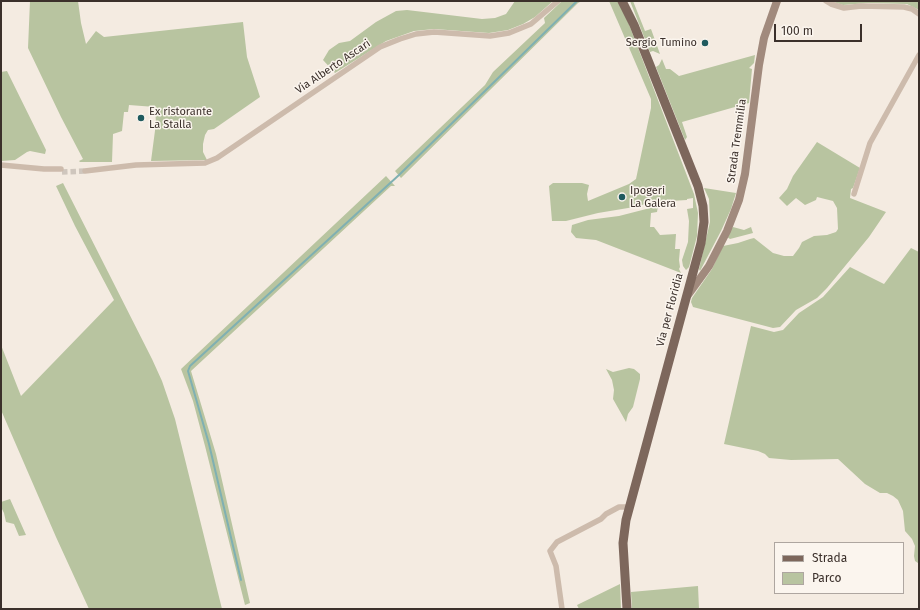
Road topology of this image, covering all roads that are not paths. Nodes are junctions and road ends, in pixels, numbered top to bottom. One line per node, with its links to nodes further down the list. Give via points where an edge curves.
1 (558, 1): 11 (street, Via Alberto Ascari, via 531,24 509,33 490,36 434,32 400,39 380,47 218,158 205,163)
2 (622, 1): 7 (main road)
3 (627, 1): 7 (main road)
4 (777, 1): 13 (main road, Strada Tremmilia, via 764,38 739,200 727,231 708,266)
5 (826, 1): 6 (street, via 844,8 904,7)
6 (919, 14)
7 (634, 25): 13 (main road, Via per Floridia, via 698,186 703,206 703,234)
8 (919, 55): 12 (street, via 870,143)
9 (1, 165): 10 (street, via 35,171)
10 (62, 170)
11 (84, 170)
12 (854, 194)
13 (686, 297): 14 (main road, Via per Floridia)
14 (628, 507): 15 (street, via 619,507 606,514 557,542 550,551 556,566); 16 (main road, Via per Floridia, via 623,543)
15 (562, 609)
16 (626, 609)

